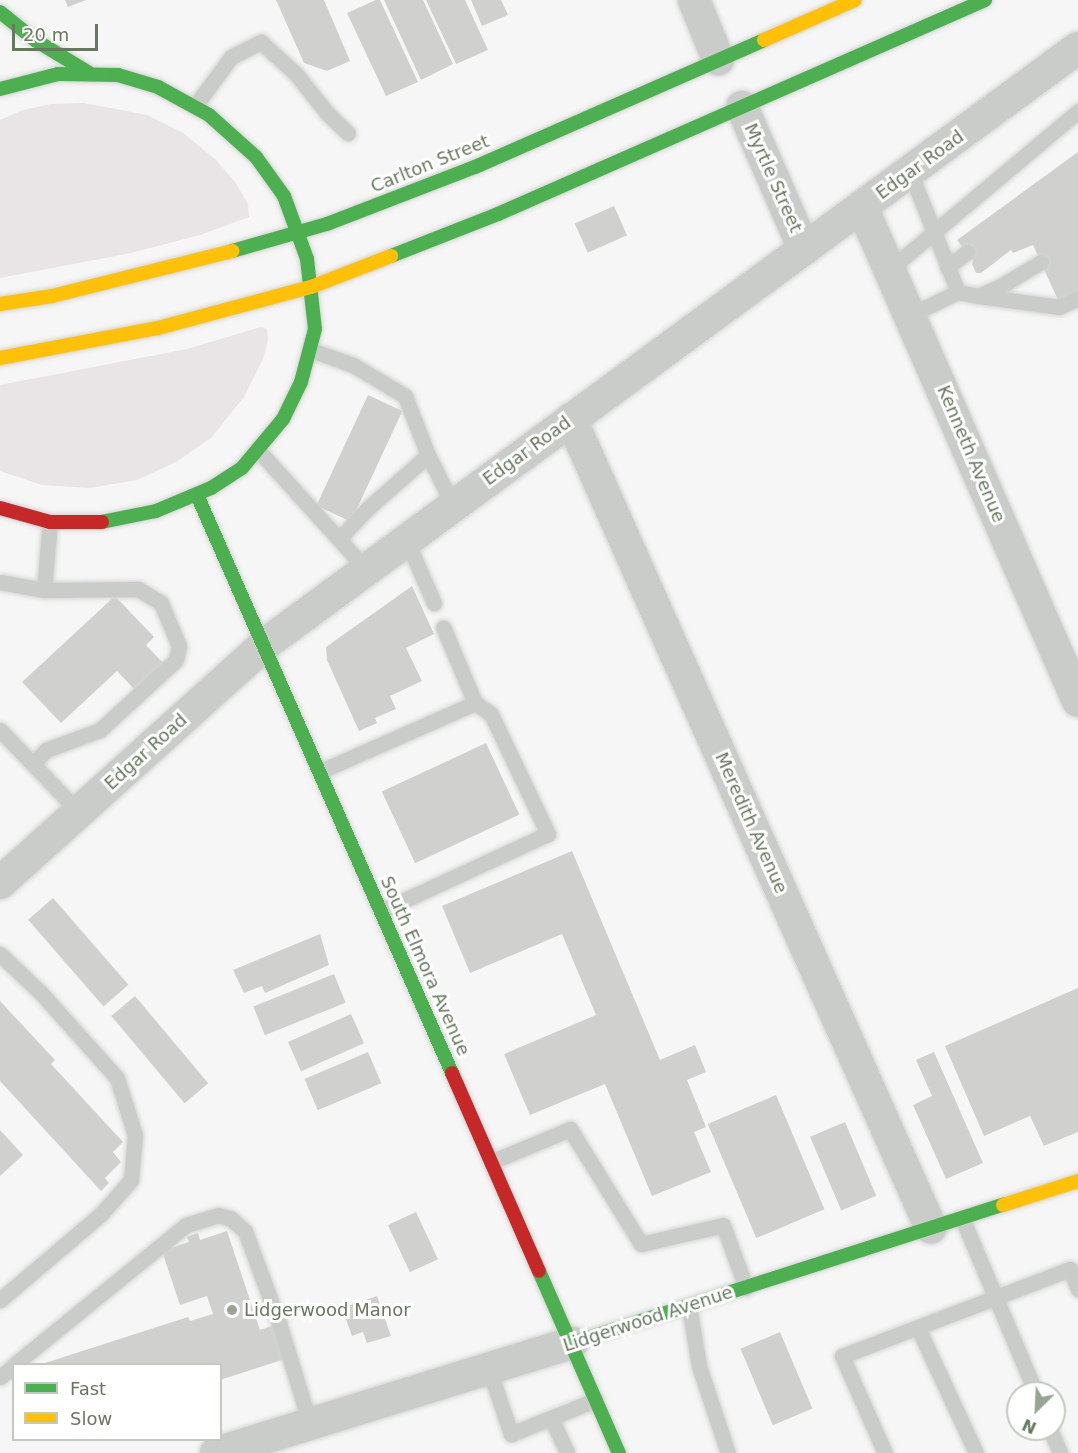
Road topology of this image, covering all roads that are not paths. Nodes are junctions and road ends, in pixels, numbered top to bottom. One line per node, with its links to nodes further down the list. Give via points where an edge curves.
1 (694, 0): 6 (street)
2 (855, 0): 6 (main road, Carlton Street)
3 (985, 0): 10 (main road)
4 (0, 12): 7 (main road, via 35,40)
5 (1078, 48): 13 (street, Edgar Road)
6 (718, 59): 16 (main road, Carlton Street, via 475,167)
7 (89, 73): 8 (main road, via 35,78); 9 (main road, via 138,81)
8 (0, 88)
9 (195, 106): 12 (lane, via 231,57 261,42 296,74); 16 (main road, via 267,170 284,196)
10 (742, 107): 17 (street, Myrtle Street); 22 (main road, via 498,214)
11 (1078, 111): 15 (lane)
12 (348, 133)
13 (910, 172): 14 (street, Edgar Road); 15 (lane)
14 (862, 207): 17 (street, Edgar Road); 21 (street, Kenneth Avenue)
15 (933, 232): 20 (lane); 21 (lane)
16 (299, 233): 22 (main road); 26 (main road, Carlton Street, via 160,271)
17 (804, 249): 30 (street, Edgar Road)
18 (967, 252): 20 (lane)
19 (1041, 262): 24 (lane)
20 (947, 267): 23 (lane)
21 (890, 269): 27 (street, Kenneth Avenue)
22 (311, 287): 28 (main road, via 315,328); 29 (main road, via 158,328)
23 (958, 292): 24 (lane); 27 (lane)
24 (978, 296): 25 (lane, via 1059,307)
25 (1078, 298)
26 (0, 304)
27 (910, 315): 45 (street, Kenneth Avenue)
28 (311, 350): 31 (main road, via 283,419); 32 (lane, via 352,365 405,396)
29 (0, 358)
30 (572, 419): 34 (street, Edgar Road); 57 (street, Meredith Avenue)
31 (258, 450): 33 (main road, via 233,474); 37 (lane)
32 (428, 455): 34 (lane); 37 (lane)
33 (197, 495): 36 (main road, via 115,521); 44 (main road, South Elmora Avenue)
34 (453, 505): 38 (street, Edgar Road)
35 (0, 508): 36 (main road)
36 (50, 522): 41 (lane)
37 (340, 538): 39 (lane)
38 (406, 539): 39 (street, Edgar Road); 42 (lane)
39 (366, 569): 44 (street, Edgar Road)
40 (0, 582): 41 (lane)
41 (44, 590): 48 (lane, via 138,589 151,594 161,603 178,646 176,660 100,730 46,750)
42 (434, 603)
43 (443, 627): 46 (lane)
44 (264, 645): 49 (main road, South Elmora Avenue); 50 (street, Edgar Road)
45 (1078, 701)
46 (475, 703): 49 (lane); 52 (lane, via 491,714 548,834)
47 (0, 730): 48 (lane)
48 (33, 764): 50 (lane)
49 (321, 771): 52 (main road, South Elmora Avenue)
50 (80, 813): 51 (street, Edgar Road)
51 (0, 883)
52 (381, 911): 54 (main road, South Elmora Avenue)
53 (0, 954): 61 (lane, via 41,993 117,1078 135,1135 131,1180 101,1214)
54 (491, 1162): 58 (lane, via 570,1129 641,1244 723,1225); 64 (main road, South Elmora Avenue)
55 (1078, 1181): 56 (main road, Lidgerwood Avenue)
56 (962, 1218): 57 (main road, Lidgerwood Avenue); 60 (lane)
57 (931, 1228): 58 (main road, Lidgerwood Avenue)
58 (746, 1288): 62 (main road, Lidgerwood Avenue)
59 (1078, 1288): 60 (lane, via 1070,1269)
60 (997, 1298): 63 (lane); 69 (lane)
61 (0, 1300)
62 (689, 1306): 64 (main road, Lidgerwood Avenue); 76 (lane, via 699,1366)
63 (918, 1328): 77 (lane, via 842,1356); 78 (lane)
64 (572, 1343): 67 (street, Lidgerwood Avenue); 70 (main road, South Elmora Avenue)
65 (16, 1363): 72 (lane, via 186,1225 218,1215 230,1218 245,1231)
66 (12, 1367): 68 (lane)
67 (489, 1369): 71 (lane, via 511,1434); 72 (street, Lidgerwood Avenue)
68 (0, 1377)
69 (1031, 1381)
70 (595, 1400): 71 (lane); 75 (main road, South Elmora Avenue)
71 (551, 1418): 74 (lane)
72 (310, 1424): 73 (street, Lidgerwood Avenue)
73 (216, 1453)
74 (567, 1453)
75 (619, 1453)
76 (728, 1453)
77 (885, 1453)
78 (976, 1453)

